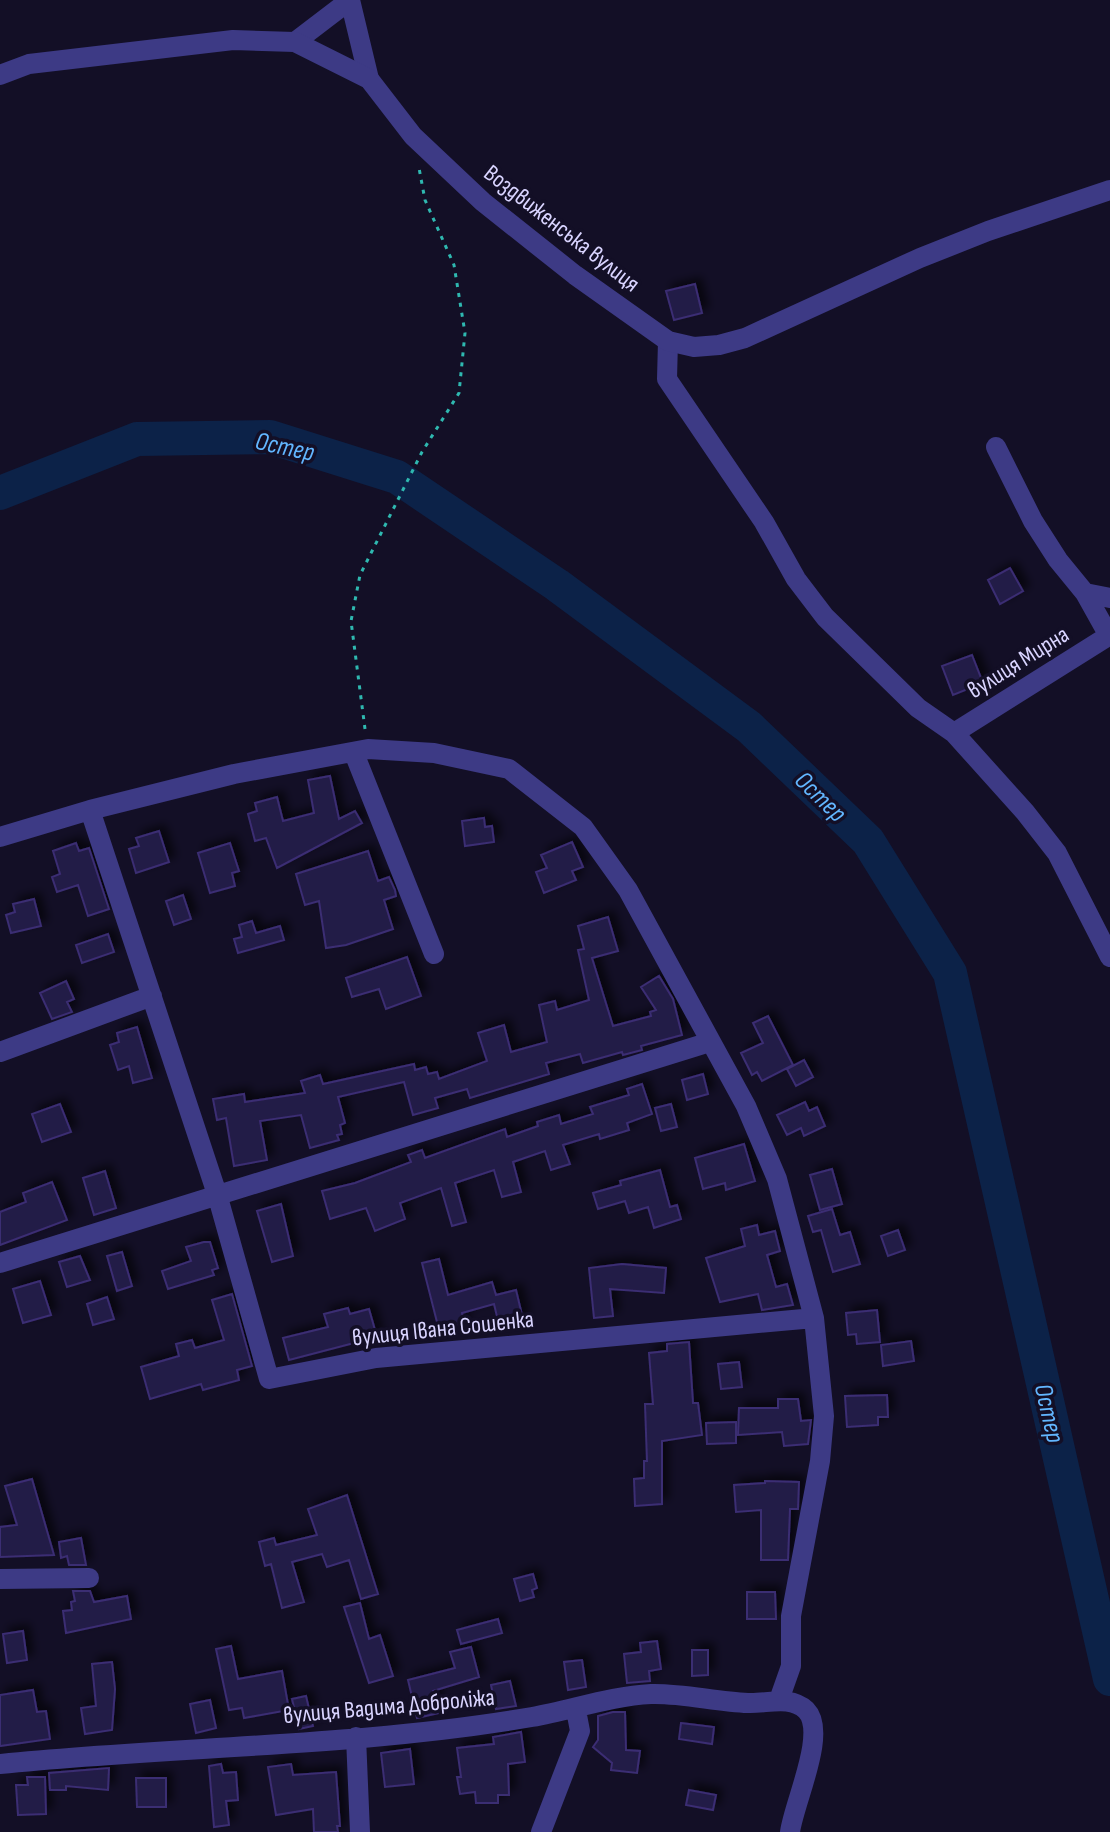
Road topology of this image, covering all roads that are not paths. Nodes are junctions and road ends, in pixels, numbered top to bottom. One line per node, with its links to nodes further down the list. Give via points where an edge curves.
1 (350, 0): 2 (street); 4 (street)
2 (295, 42): 3 (street, Воздвиженська вулиця, via 233,40 29,64); 4 (street, Воздвиженська вулиця)
3 (0, 75)
4 (369, 79): 6 (street, Воздвиженська вулиця, via 413,136 483,202)
5 (1110, 190): 6 (street, Воздвиженська вулиця, via 920,258 745,338 694,347)
6 (668, 341): 11 (street, via 667,379 764,522 796,579 825,617 918,708)
7 (996, 447): 8 (street, via 1033,521)
8 (1085, 593): 9 (street); 10 (street)
9 (1110, 598)
10 (1110, 636): 11 (street, вулиця Мирна)
11 (954, 733): 16 (street, via 1057,853)
12 (361, 751): 13 (street, via 234,774); 15 (street); 18 (street, via 434,753 509,769 583,827 628,890)
13 (90, 810): 14 (street); 17 (street, вулиця Івана Сошенка)
14 (0, 837)
15 (434, 954)
16 (1110, 957)
17 (152, 996): 19 (street); 20 (street, вулиця Івана Сошенка)
18 (710, 1042): 20 (street); 22 (street, via 746,1106 777,1179)
19 (0, 1052)
20 (217, 1194): 21 (street); 22 (street, вулиця Івана Сошенка, via 269,1379 376,1358)
21 (0, 1263)
22 (814, 1318): 25 (street, via 824,1416 820,1461 791,1616 791,1666)
23 (89, 1578): 24 (street)
24 (0, 1579)
25 (779, 1700): 26 (street, вулиця Вадима Доброліжа, via 751,1704 655,1694); 31 (street, via 805,1708 814,1722 812,1754)
26 (576, 1710): 27 (street, вулиця Вадима Доброліжа, via 466,1728); 30 (street, via 580,1731)
27 (356, 1737): 28 (street, вулиця Вадима Доброліжа); 29 (street)
28 (0, 1764)
29 (360, 1832)
30 (541, 1832)
31 (790, 1832)

